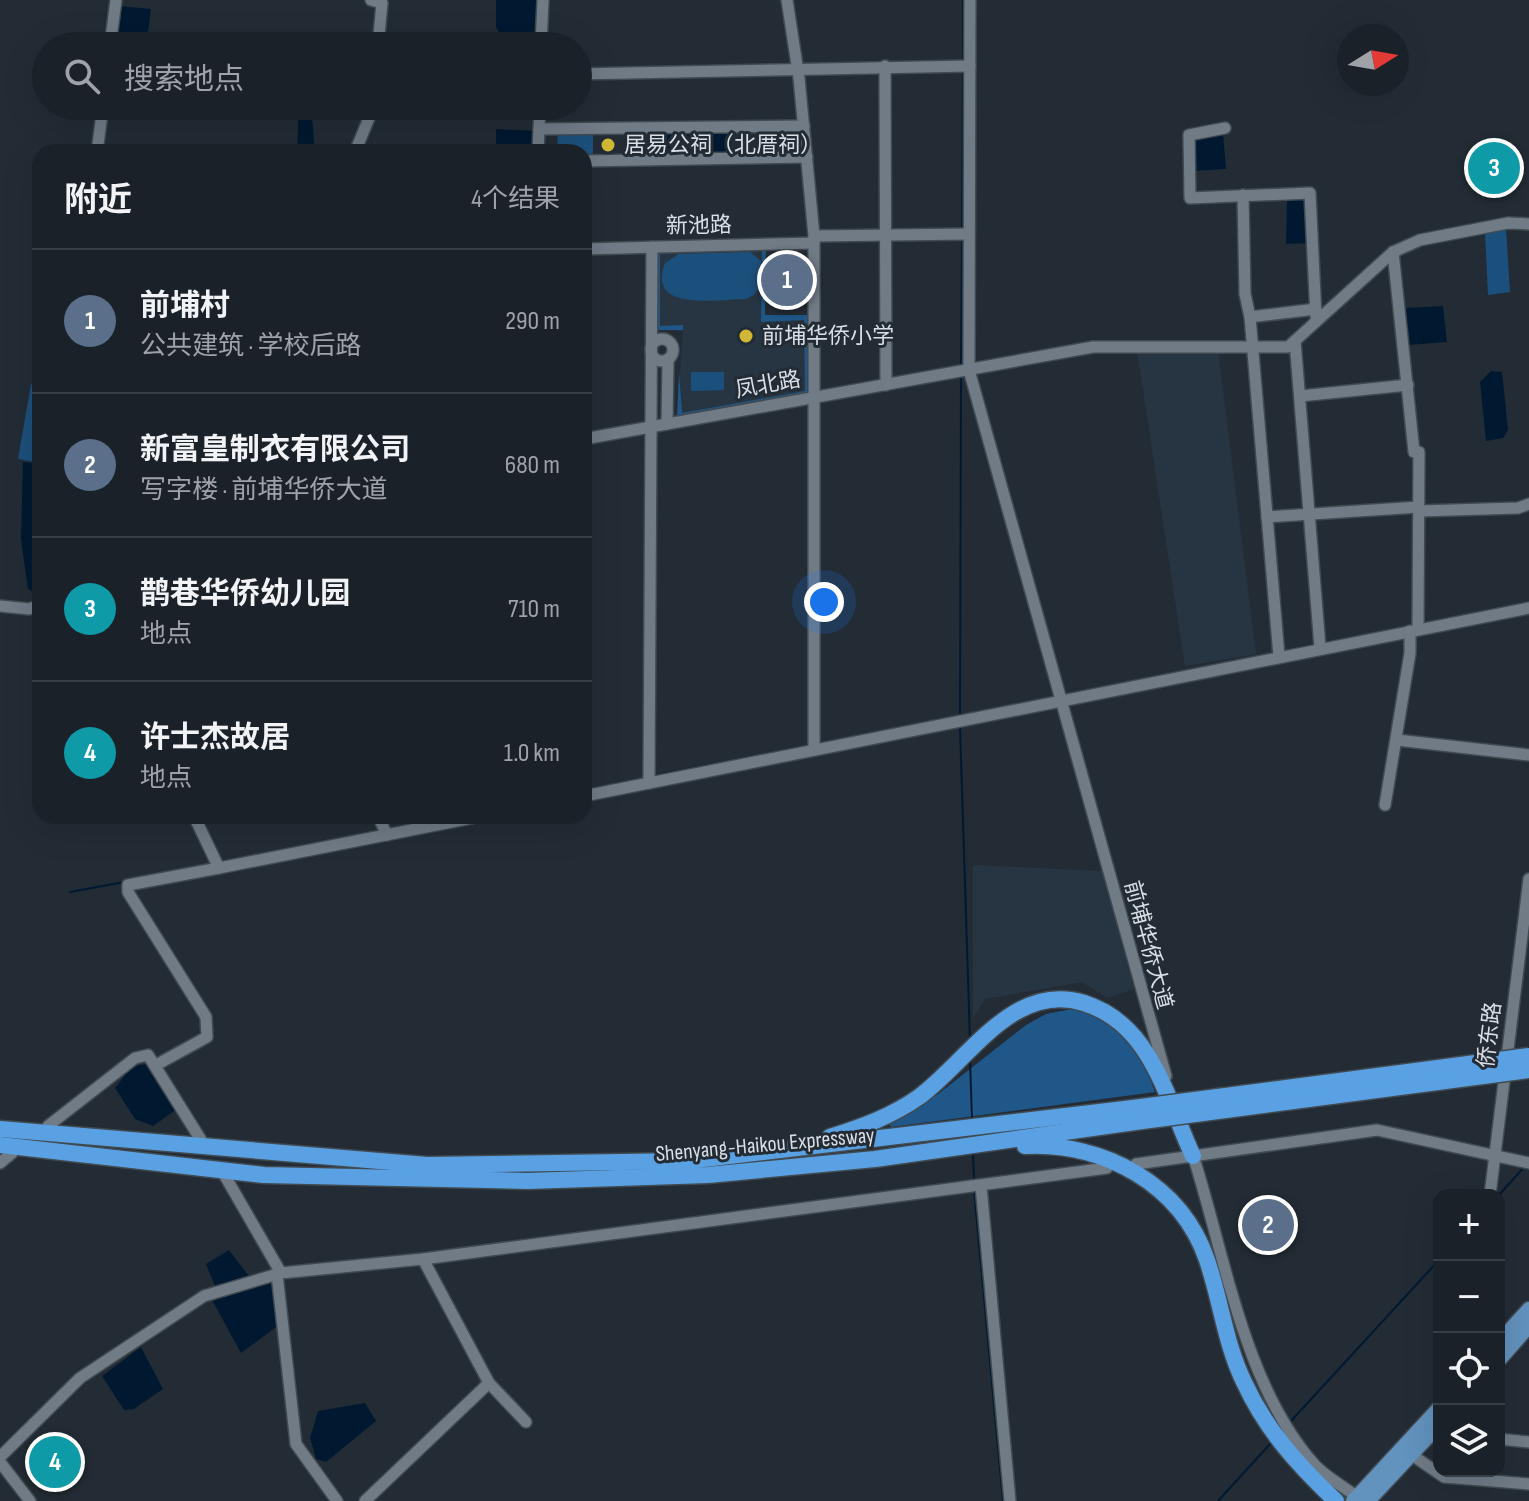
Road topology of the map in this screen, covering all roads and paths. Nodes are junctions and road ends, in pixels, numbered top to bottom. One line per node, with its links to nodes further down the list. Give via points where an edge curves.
1 (116, 0): 6 (street)
2 (371, 0): 7 (street, via 382,3)
3 (543, 0): 8 (street)
4 (787, 0): 11 (street)
5 (970, 0): 10 (street, 前埔华侨大道)
6 (112, 32)
7 (379, 32)
8 (542, 32)
9 (885, 66): 10 (street); 11 (street); 27 (street)
10 (965, 66): 26 (street, 前埔华侨大道)
11 (798, 67): 12 (street); 16 (street)
12 (592, 74)
13 (101, 120): 19 (street)
14 (368, 120): 20 (street)
15 (539, 120): 18 (street)
16 (804, 126): 18 (street); 22 (street)
17 (1225, 128): 24 (street, via 1189,135 1190,198)
18 (539, 129): 21 (street)
19 (98, 144)
20 (358, 144)
21 (538, 144)
22 (807, 157): 23 (street); 28 (street)
23 (592, 161)
24 (1243, 195): 32 (street, via 1310,193); 33 (street)
25 (1529, 224): 31 (street, via 1508,223 1420,240)
26 (964, 234): 27 (street, 新池路); 38 (street, 前埔华侨大道)
27 (886, 235): 28 (street, 新池路); 39 (street)
28 (814, 240): 29 (street, 新池路); 42 (street)
29 (652, 247): 30 (street, 新池路); 36 (street)
30 (592, 249)
31 (1393, 252): 32 (street); 40 (street)
32 (1316, 316): 33 (street); 34 (street)
33 (1250, 317): 35 (street)
34 (1295, 341): 35 (street, 凤北路, via 1288,347); 41 (street)
35 (1253, 347): 38 (street, 凤北路, via 1093,347); 49 (street)
36 (651, 350): 37 (street, via 657,359); 37 (street, via 656,341 667,340 673,348); 44 (street)
37 (668, 359): 43 (street)
38 (964, 371): 39 (street, 凤北路); 56 (street, 前埔华侨大道)
39 (886, 385): 42 (street, 凤北路)
40 (1408, 385): 41 (street); 47 (street, via 1414,452 1419,452)
41 (1300, 396): 48 (street)
42 (813, 398): 43 (street, 凤北路); 58 (street)
43 (667, 424): 44 (street, 凤北路)
44 (652, 427): 45 (street, 凤北路); 60 (street)
45 (592, 438)
46 (1529, 504): 47 (street)
47 (1419, 509): 48 (street); 53 (street)
48 (1309, 513): 49 (street); 54 (street)
49 (1267, 517): 55 (street)
50 (0, 606): 51 (street)
51 (32, 608)
52 (1529, 608): 53 (street)
53 (1416, 627): 54 (street); 57 (street)
54 (1320, 645): 55 (street)
55 (1279, 653): 56 (street)
56 (1061, 697): 58 (street); 79 (street, 前埔华侨大道, via 1150,1029)
57 (1397, 740): 59 (street); 62 (street)
58 (814, 746): 60 (street)
59 (1529, 755)
60 (649, 779): 61 (street)
61 (592, 794)
62 (1385, 805)
63 (198, 824): 66 (street)
64 (416, 824): 65 (street)
65 (383, 828): 66 (street)
66 (217, 865): 69 (street, via 128,885 206,1017 207,1037)
67 (1529, 879): 78 (street, 侨东路)
68 (1529, 1056): 71 (highway, Shenyang-Haikou Expressway, bridge)
69 (156, 1065): 72 (street, via 148,1055 135,1058); 74 (street)
70 (1529, 1070): 71 (highway, Shenyang-Haikou Expressway, bridge)
71 (1134, 1115): 76 (highway, Shenyang-Haikou Expressway); 77 (highway, Shenyang-Haikou Expressway)
72 (48, 1126)
73 (0, 1129): 76 (highway, Shenyang-Haikou Expressway, via 427,1165 687,1161)
74 (201, 1140)
75 (6, 1149): 77 (highway, Shenyang-Haikou Expressway, via 264,1175 527,1181 708,1175); 81 (street)
76 (788, 1149): 79 (highway, via 881,1119 917,1098 1008,1016 1044,998 1086,1004 1121,1022 1148,1056)
77 (928, 1151): 107 (highway, via 1042,1145 1095,1153 1166,1194 1192,1228 1206,1259 1230,1351 1263,1420)
78 (1495, 1155): 79 (street, via 1377,1130); 80 (street); 86 (street, 侨东路)
79 (1193, 1156): 82 (street); 102 (street, 前埔华侨大道, via 1245,1332 1288,1425 1314,1465)
80 (1527, 1162)
81 (0, 1163)
82 (1136, 1164)
83 (1107, 1168): 85 (street)
84 (225, 1176): 88 (street)
85 (977, 1187): 87 (street); 106 (street)
86 (1491, 1189)
87 (423, 1259): 88 (street); 93 (street)
88 (279, 1273): 100 (street, via 204,1296 80,1378); 104 (street, via 296,1444)
89 (1529, 1309): 91 (main road)
90 (1529, 1326): 92 (main road)
91 (1505, 1335)
92 (1505, 1353)
93 (489, 1383): 95 (street); 105 (street)
94 (1433, 1415): 102 (main road)
95 (526, 1422)
96 (1433, 1432): 99 (main road)
97 (1505, 1440): 98 (street)
98 (1529, 1442)
99 (1412, 1455): 101 (street, via 1444,1477); 102 (main road)
100 (0, 1460): 103 (street)
101 (1529, 1484)
102 (1359, 1500)
103 (30, 1501)
104 (337, 1501)
105 (365, 1501)
106 (1010, 1501)
107 (1336, 1501)

